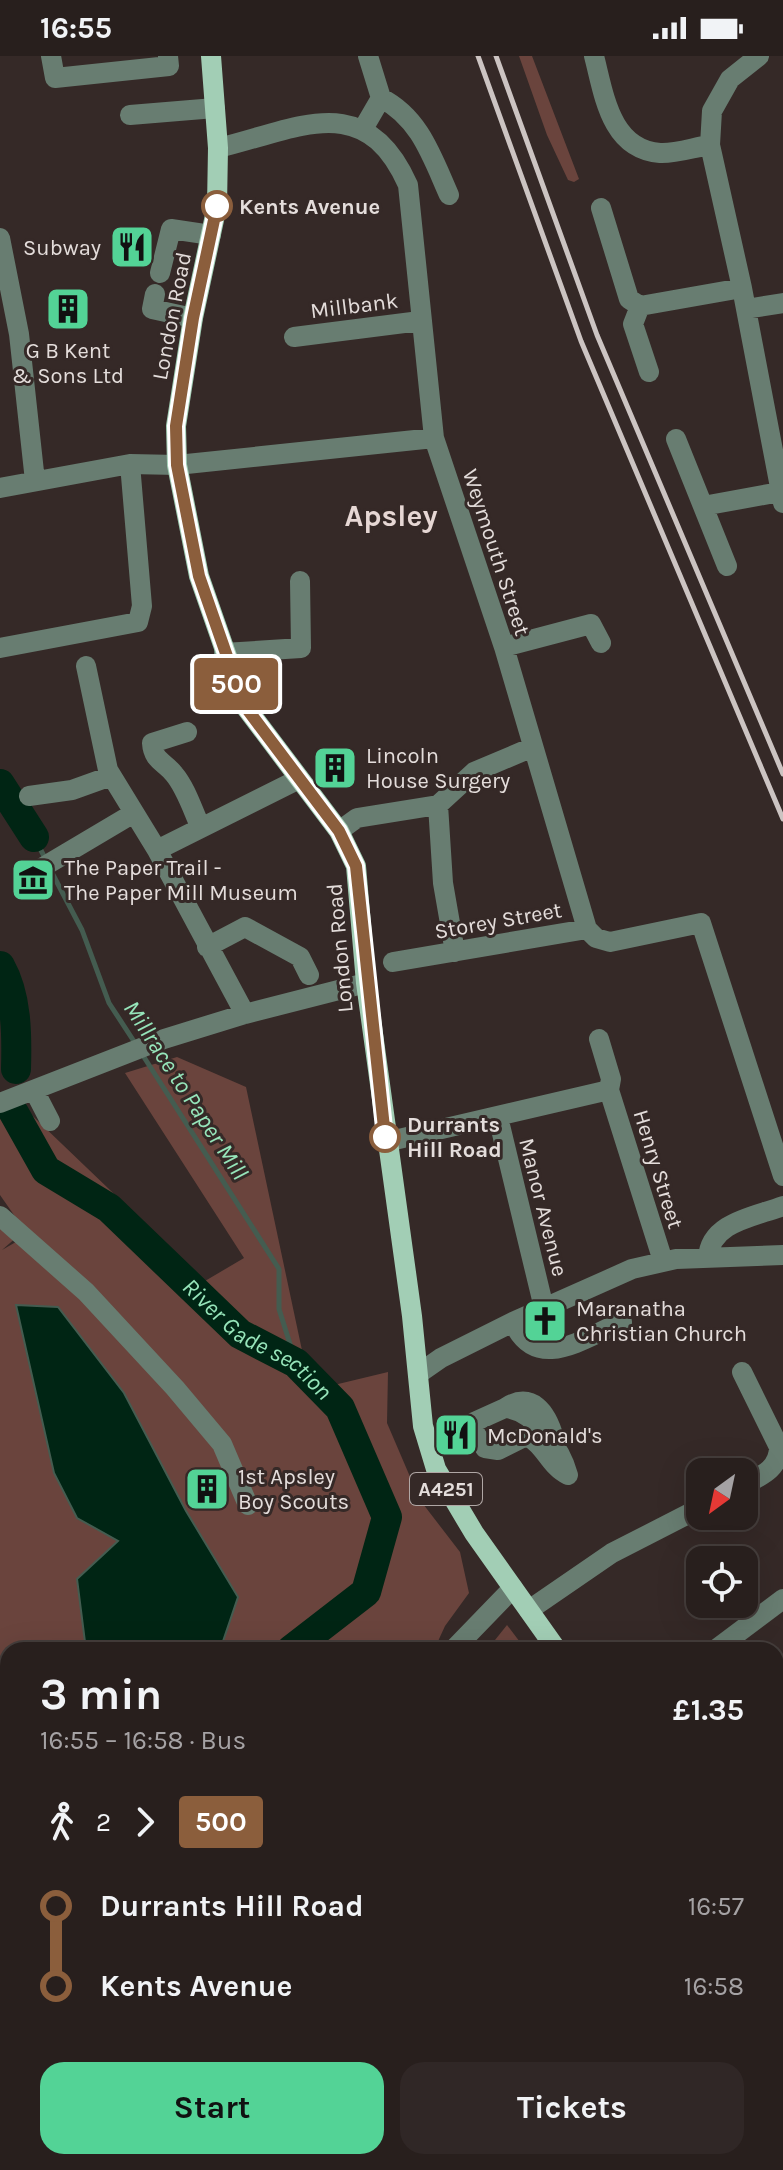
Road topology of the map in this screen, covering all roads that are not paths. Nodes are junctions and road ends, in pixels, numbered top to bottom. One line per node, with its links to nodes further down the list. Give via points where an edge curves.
1 (51, 56): 2 (street, via 55,78 169,66)
2 (168, 56)
3 (211, 56): 8 (main road, London Road / A4251)
4 (368, 56): 7 (street)
5 (594, 56): 11 (street, via 612,121 632,143 660,153)
6 (759, 56): 11 (street, via 730,79 712,111)
7 (381, 98): 10 (street); 13 (street, via 422,134)
8 (215, 108): 9 (street); 12 (main road, London Road / A4251)
9 (130, 115)
10 (363, 129): 12 (street, via 330,121); 24 (street, via 385,145 408,185)
11 (710, 145): 18 (street)
12 (218, 148): 15 (main road, London Road / A4251)
13 (449, 195)
14 (601, 208): 21 (street, via 629,299)
15 (211, 235): 17 (street, via 171,229); 23 (main road, London Road / A4251)
16 (0, 238): 31 (street, via 19,334)
17 (160, 273)
18 (742, 288): 21 (street); 22 (street)
19 (155, 294): 23 (street, via 152,309)
20 (783, 303): 22 (street)
21 (640, 306): 26 (street, via 633,324)
22 (746, 309): 33 (street)
23 (193, 318): 30 (main road, London Road / A4251, via 176,426)
24 (420, 321): 25 (street, Millbank); 27 (street)
25 (294, 337)
26 (649, 372)
27 (434, 438): 30 (street); 38 (street, Weymouth Street)
28 (676, 439): 34 (street)
29 (130, 464): 30 (street); 31 (street); 39 (street, via 142,606 138,622)
30 (177, 465): 40 (main road, London Road / A4251, via 199,576)
31 (35, 481): 32 (street)
32 (0, 488)
33 (782, 497): 34 (street)
34 (703, 506): 35 (street)
35 (727, 566)
36 (300, 581): 40 (street, via 301,648)
37 (601, 643): 38 (street, via 591,624)
38 (504, 647): 43 (street, Weymouth Street)
39 (0, 648)
40 (224, 653): 45 (main road, London Road / A4251, via 244,705)
41 (86, 666): 44 (street)
42 (187, 732): 49 (street, via 157,740 152,749 174,772)
43 (533, 747): 47 (street, via 474,772); 53 (street, Weymouth Street)
44 (111, 776): 46 (street, via 72,790); 48 (street)
45 (299, 779): 49 (street); 50 (main road, London Road / A4251)
46 (29, 796)
47 (438, 805): 50 (street, via 357,818); 55 (street)
48 (134, 813): 51 (street); 52 (street)
49 (201, 828): 51 (street)
50 (339, 831): 58 (main road, London Road / A4251, via 356,866)
51 (157, 850): 54 (street)
52 (38, 870)
53 (587, 929): 55 (street, Storey Street); 67 (street, Storey Street, via 610,942 701,923)
54 (207, 947): 57 (street, via 245,927 300,957); 59 (street)
55 (455, 952): 56 (street, Storey Street)
56 (393, 962)
57 (309, 975)
58 (366, 983): 59 (street); 66 (main road, London Road / A4251)
59 (245, 1014): 62 (street, via 78,1070)
60 (599, 1039): 61 (street, Henry Street, via 611,1079)
61 (609, 1090): 64 (street); 72 (street, Henry Street)
62 (35, 1092): 63 (street); 65 (street)
63 (0, 1103)
64 (498, 1117): 66 (street); 73 (street, Manor Avenue)
65 (50, 1121)
66 (386, 1142): 77 (main road, London Road / A4251)
67 (783, 1176)
68 (783, 1206): 71 (street, via 717,1233)
69 (0, 1216): 80 (street, via 86,1292 175,1388 222,1444)
70 (783, 1255): 71 (street)
71 (708, 1258): 72 (street)
72 (663, 1261): 73 (street)
73 (544, 1308): 74 (street)
74 (513, 1322): 75 (street, via 527,1344 548,1351); 77 (street)
75 (622, 1322)
76 (742, 1372): 79 (street, via 779,1447 779,1458)
77 (418, 1374): 82 (main road, London Road / A4251, via 423,1426 436,1469)
78 (556, 1445): 78 (street, via 568,1475 526,1436 498,1450 485,1448 474,1422 505,1408 518,1411)
79 (758, 1478)
80 (248, 1505)
81 (686, 1515): 84 (street, via 612,1553)
82 (513, 1588): 84 (main road, London Road / A4251); 85 (street)
83 (783, 1599): 87 (street)
84 (529, 1610): 86 (main road, London Road / A4251)
85 (461, 1642)
86 (551, 1642)
87 (726, 1642)

